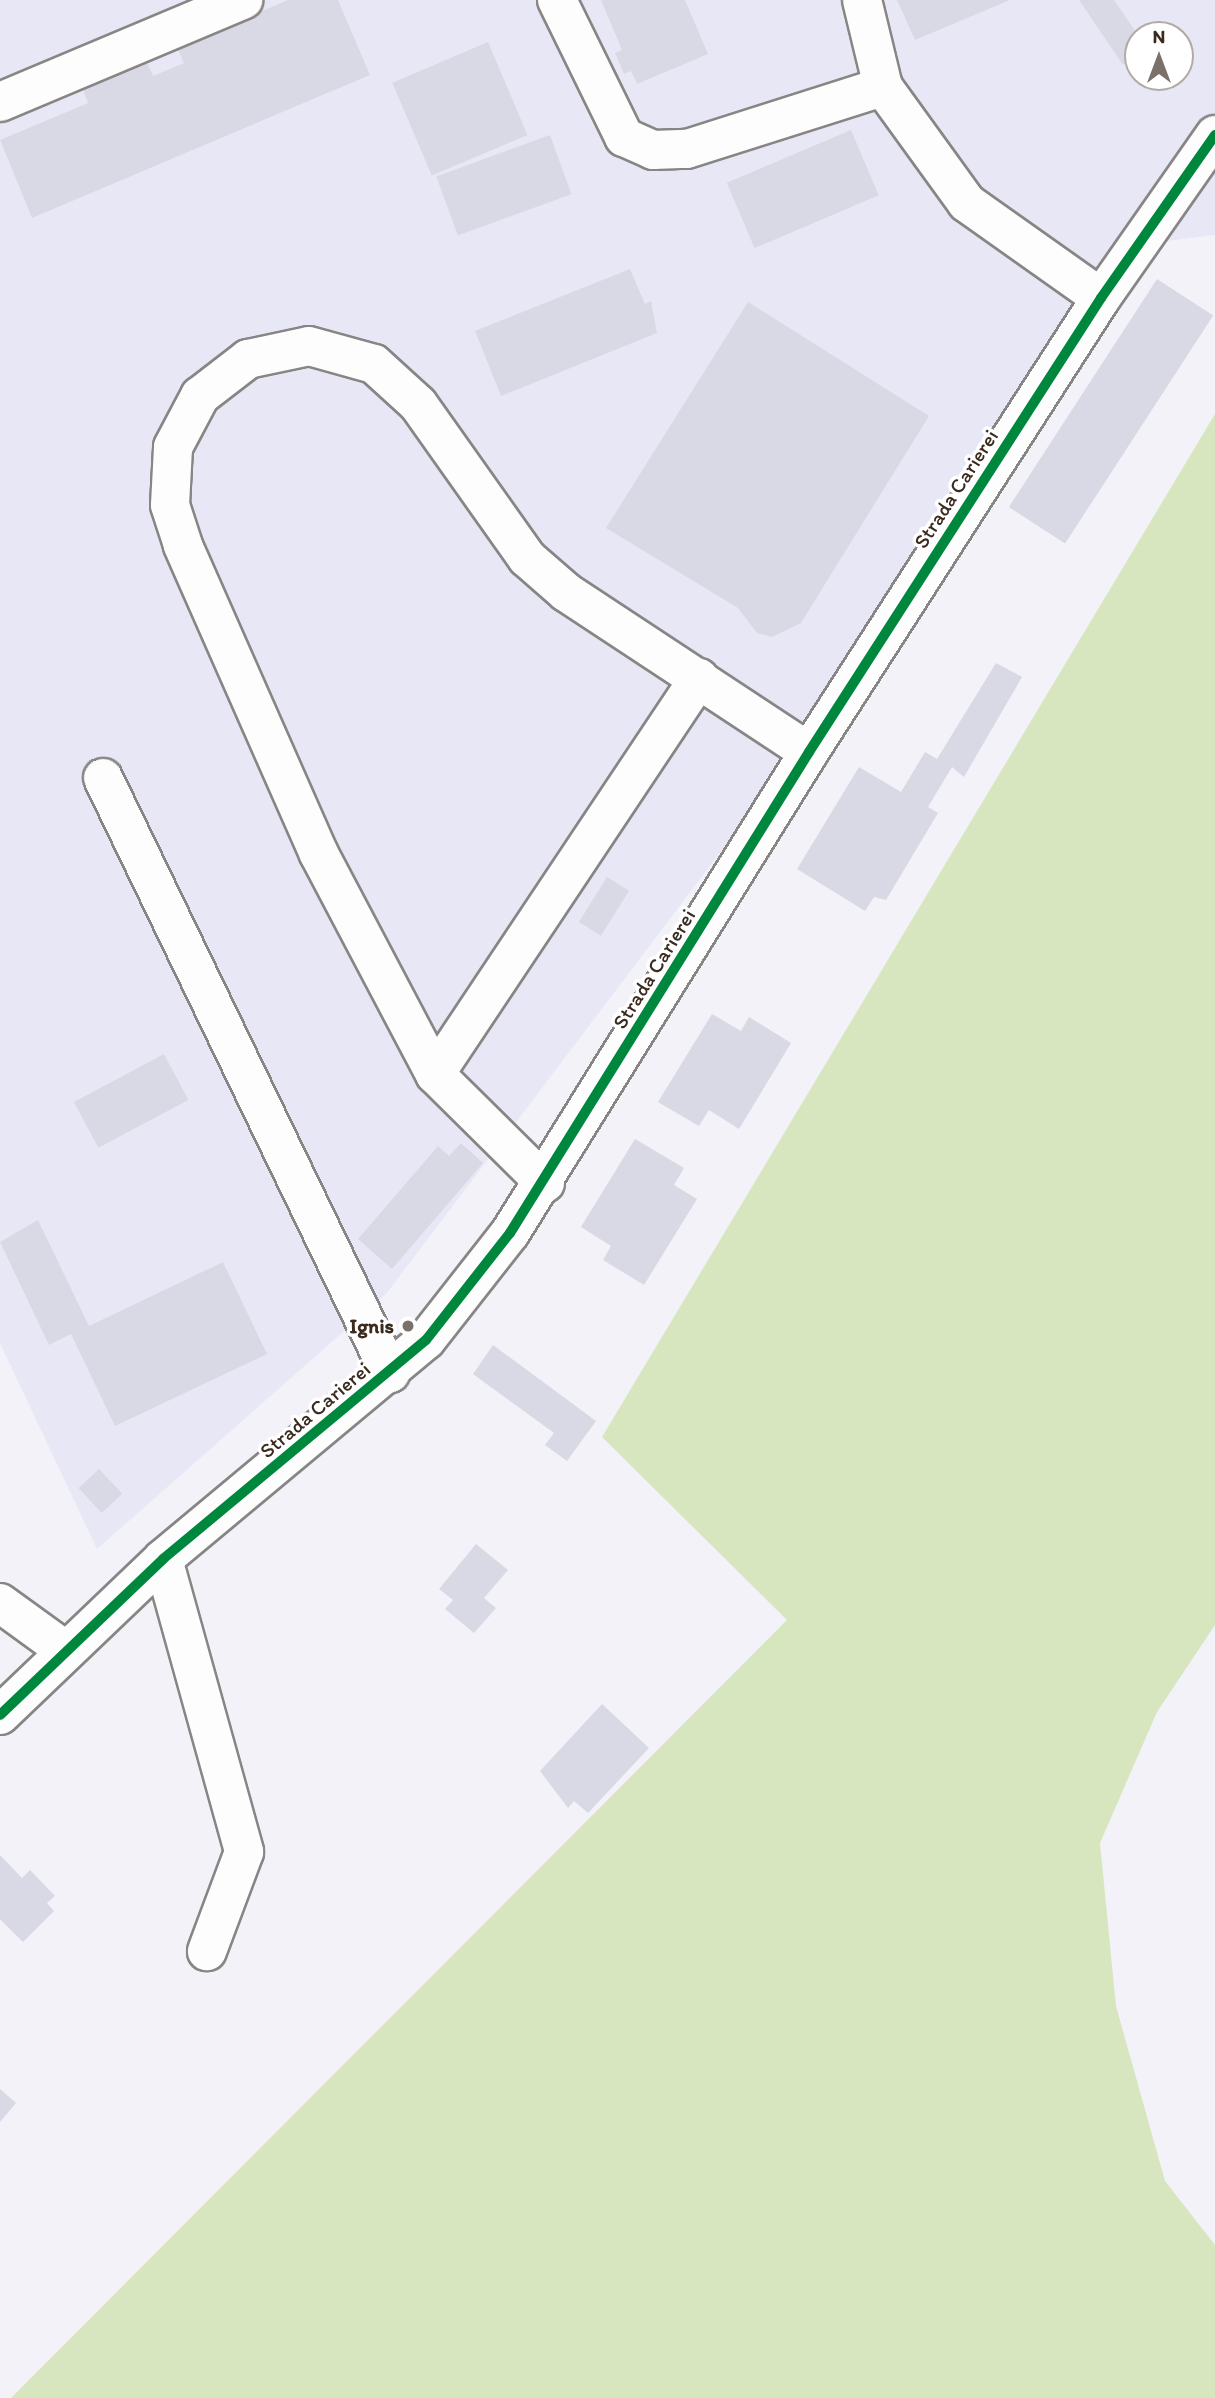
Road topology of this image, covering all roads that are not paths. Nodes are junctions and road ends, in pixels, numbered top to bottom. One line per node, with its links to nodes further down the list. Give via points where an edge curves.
1 (243, 0): 5 (street)
2 (557, 0): 4 (street, via 624,137 653,150 687,149)
3 (862, 0): 4 (street)
4 (883, 87): 7 (street, via 967,204)
5 (0, 102)
6 (1215, 135): 7 (street, Strada Carierei)
7 (1101, 298): 9 (street, Strada Carierei)
8 (699, 678): 9 (street); 11 (street); 11 (street, via 566,592 527,558 418,404 374,364 309,346 248,359 200,396 173,447 170,505 183,545 319,854)
9 (809, 752): 12 (street, Strada Carierei)
10 (103, 778): 13 (street)
11 (435, 1074): 12 (street)
12 (545, 1184): 13 (street, Strada Carierei, via 426,1340)
13 (390, 1373): 14 (street, Strada Carierei)
14 (163, 1559): 16 (street, Strada Carierei); 18 (street, via 244,1852)
15 (0, 1603): 16 (street)
16 (66, 1651): 17 (street, Strada Carierei)
17 (0, 1715)
18 (207, 1951)

